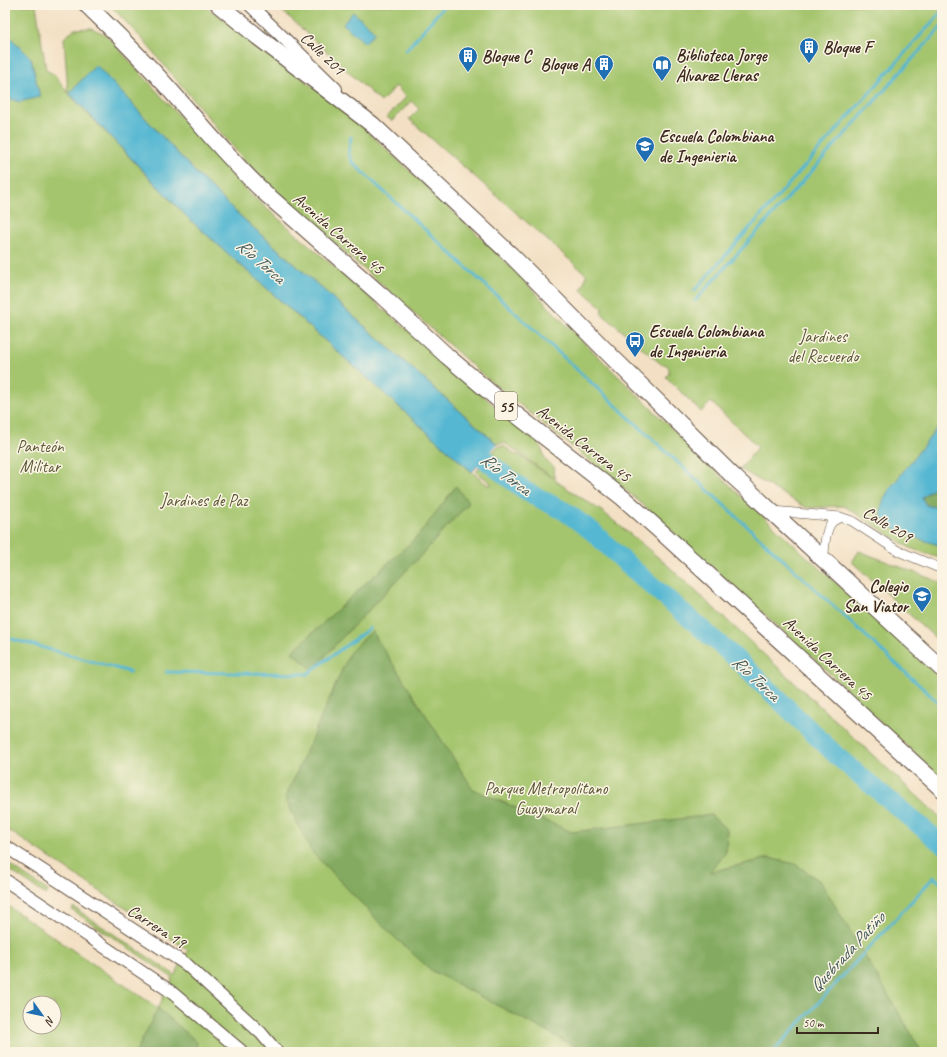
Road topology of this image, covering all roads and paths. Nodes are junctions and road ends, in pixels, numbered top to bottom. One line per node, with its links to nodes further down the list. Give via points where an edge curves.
1 (220, 5): 4 (highway)
2 (250, 5): 4 (main road, Calle 201)
3 (92, 8): 10 (highway, Avenida Carrera 45 / 55, via 265,194 514,413 623,498)
4 (373, 125): 5 (highway, via 511,255)
5 (769, 510): 6 (street, Calle 209); 7 (highway)
6 (840, 517): 7 (street, Calle 209, via 832,523 828,532 824,545); 8 (street, Calle 209, via 852,521 898,551)
7 (824, 561): 9 (highway)
8 (942, 569)
9 (942, 669)
10 (942, 789)
11 (5, 846): 14 (main road, Carrera 19, via 187,965 261,1033)
12 (5, 880): 13 (main road, via 170,991)
13 (242, 1052)
14 (277, 1052)

